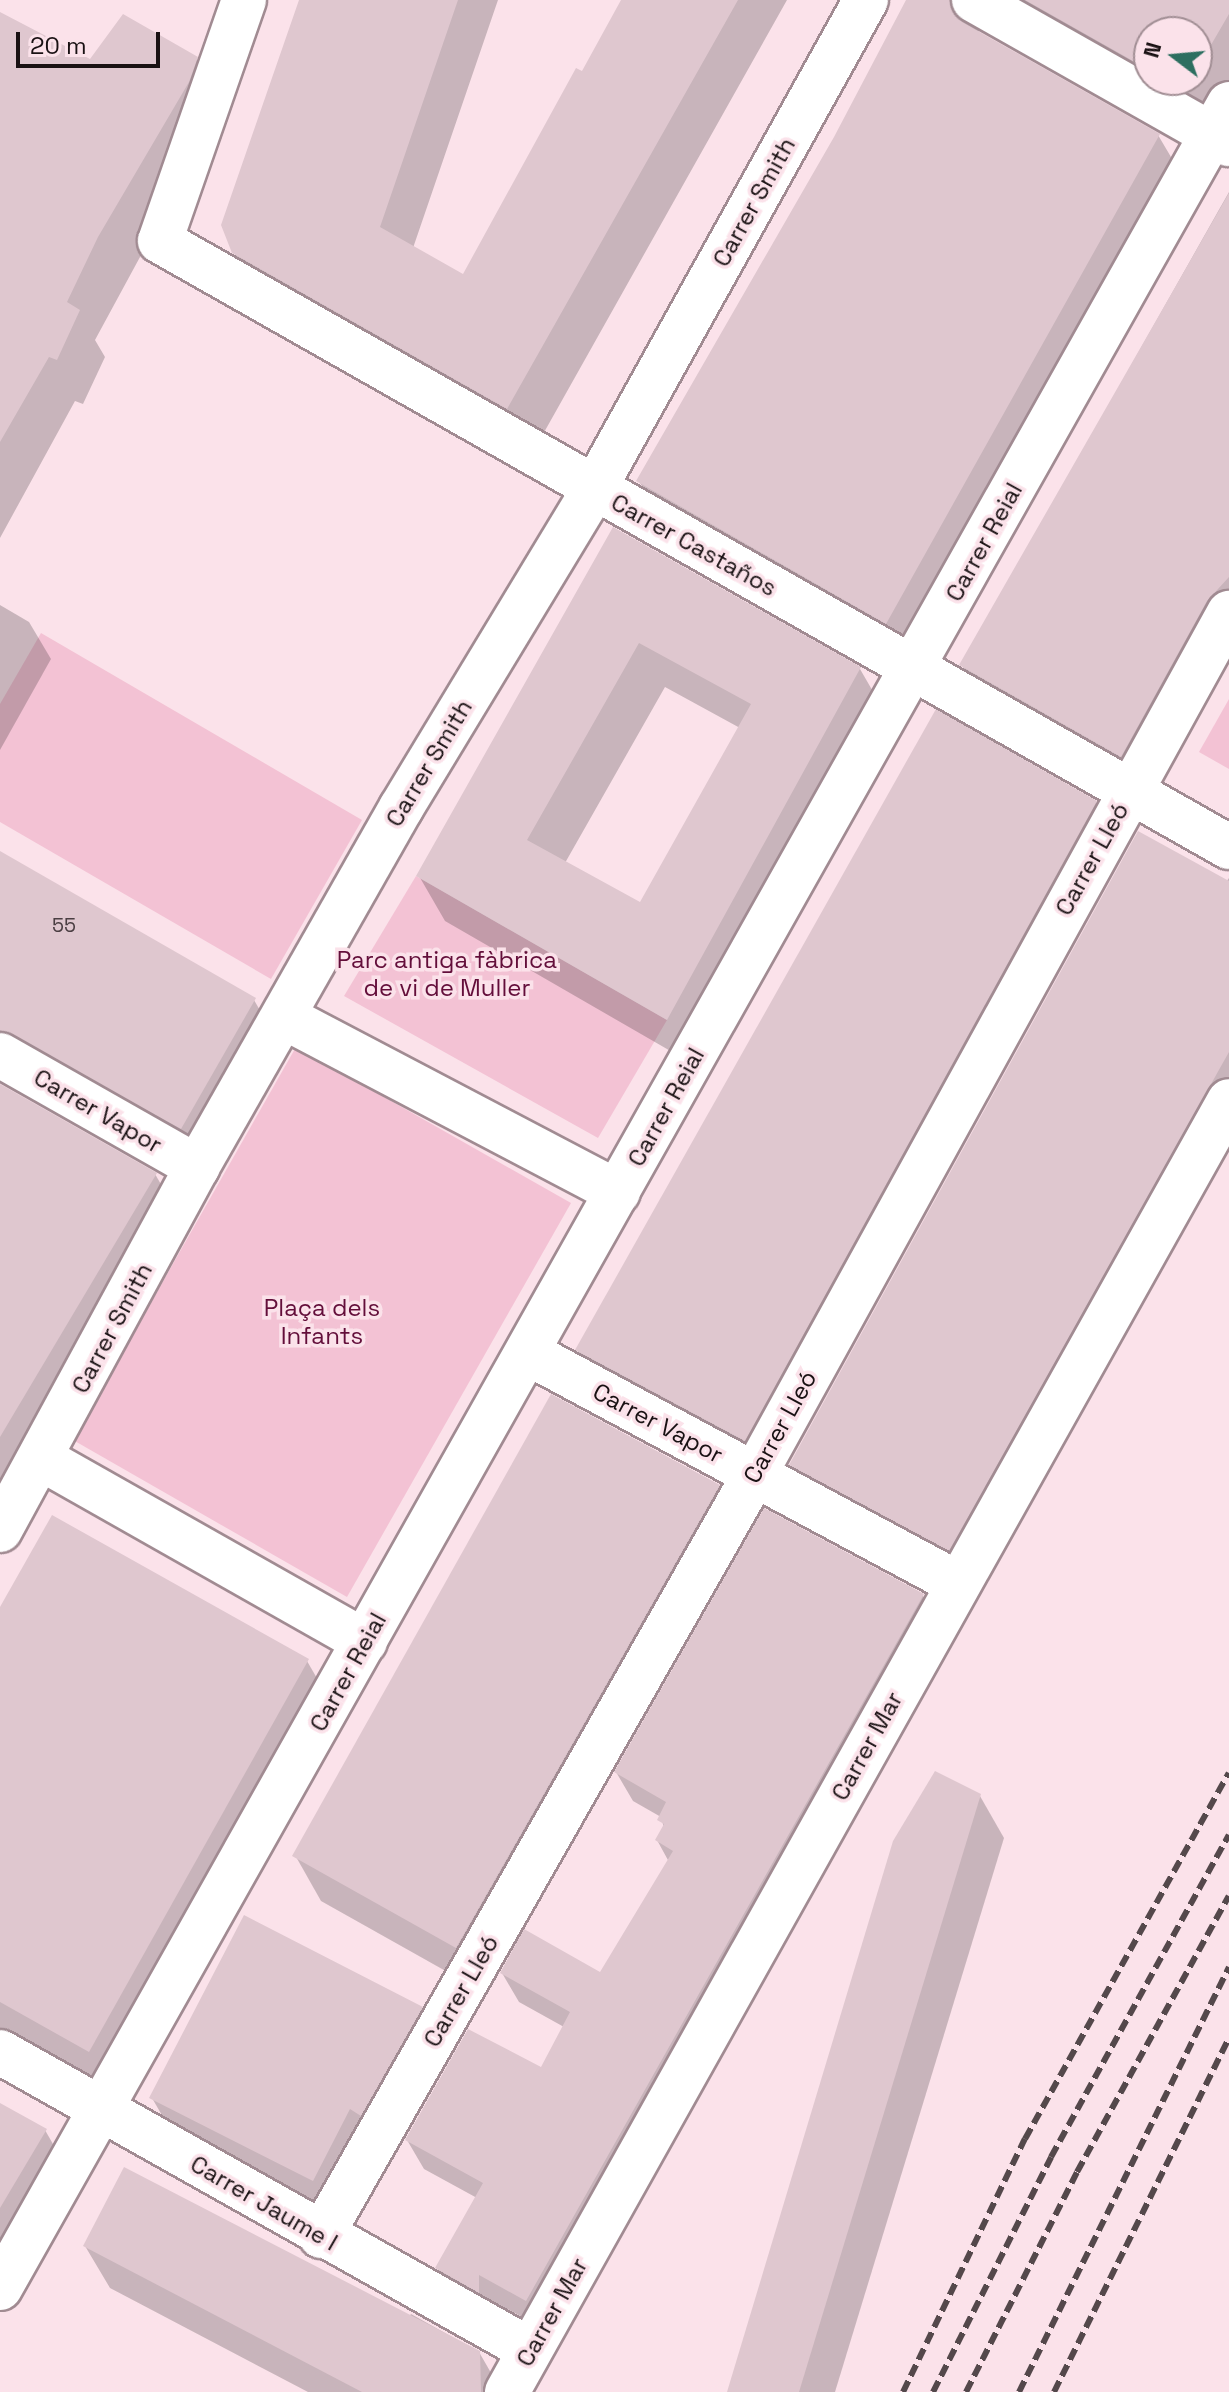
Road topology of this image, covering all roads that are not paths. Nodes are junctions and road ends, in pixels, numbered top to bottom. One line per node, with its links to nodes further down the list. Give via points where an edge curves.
1 (244, 0): 5 (street, Carrer Castaños, via 160,241)
2 (866, 0): 5 (street, Carrer Smith)
3 (974, 0): 4 (street)
4 (1223, 127): 7 (street, Carrer Reial)
5 (593, 491): 7 (street, Carrer Castaños); 10 (street, Carrer Smith, via 401,808)
6 (1229, 613): 8 (street, Carrer Lleó)
7 (915, 666): 8 (street, Carrer Castaños); 14 (street, Carrer Reial)
8 (1129, 791): 9 (street, Carrer Castaños); 17 (street, Carrer Lleó)
9 (1229, 847)
10 (284, 1017): 13 (street, Carrer Smith); 14 (street)
11 (0, 1055): 13 (street, Carrer Vapor)
12 (1229, 1101): 19 (street, Carrer Mar)
13 (197, 1167): 16 (street, Carrer Smith)
14 (618, 1192): 15 (street, Carrer Reial)
15 (528, 1353): 17 (street, Carrer Vapor); 20 (street, Carrer Reial)
16 (42, 1459): 18 (street, Carrer Smith); 20 (street)
17 (755, 1474): 19 (street, Carrer Vapor); 23 (street, Carrer Lleó)
18 (5, 1510)
19 (958, 1584): 25 (street, Carrer Mar)
20 (365, 1642): 22 (street, Carrer Reial)
21 (0, 2052): 22 (street, Carrer Jaume I)
22 (102, 2110): 23 (street, Carrer Jaume I); 24 (street, Carrer Reial)
23 (321, 2236): 25 (street, Carrer Jaume I)
24 (0, 2288)
25 (530, 2350): 26 (street, Carrer Mar)
26 (507, 2392)

